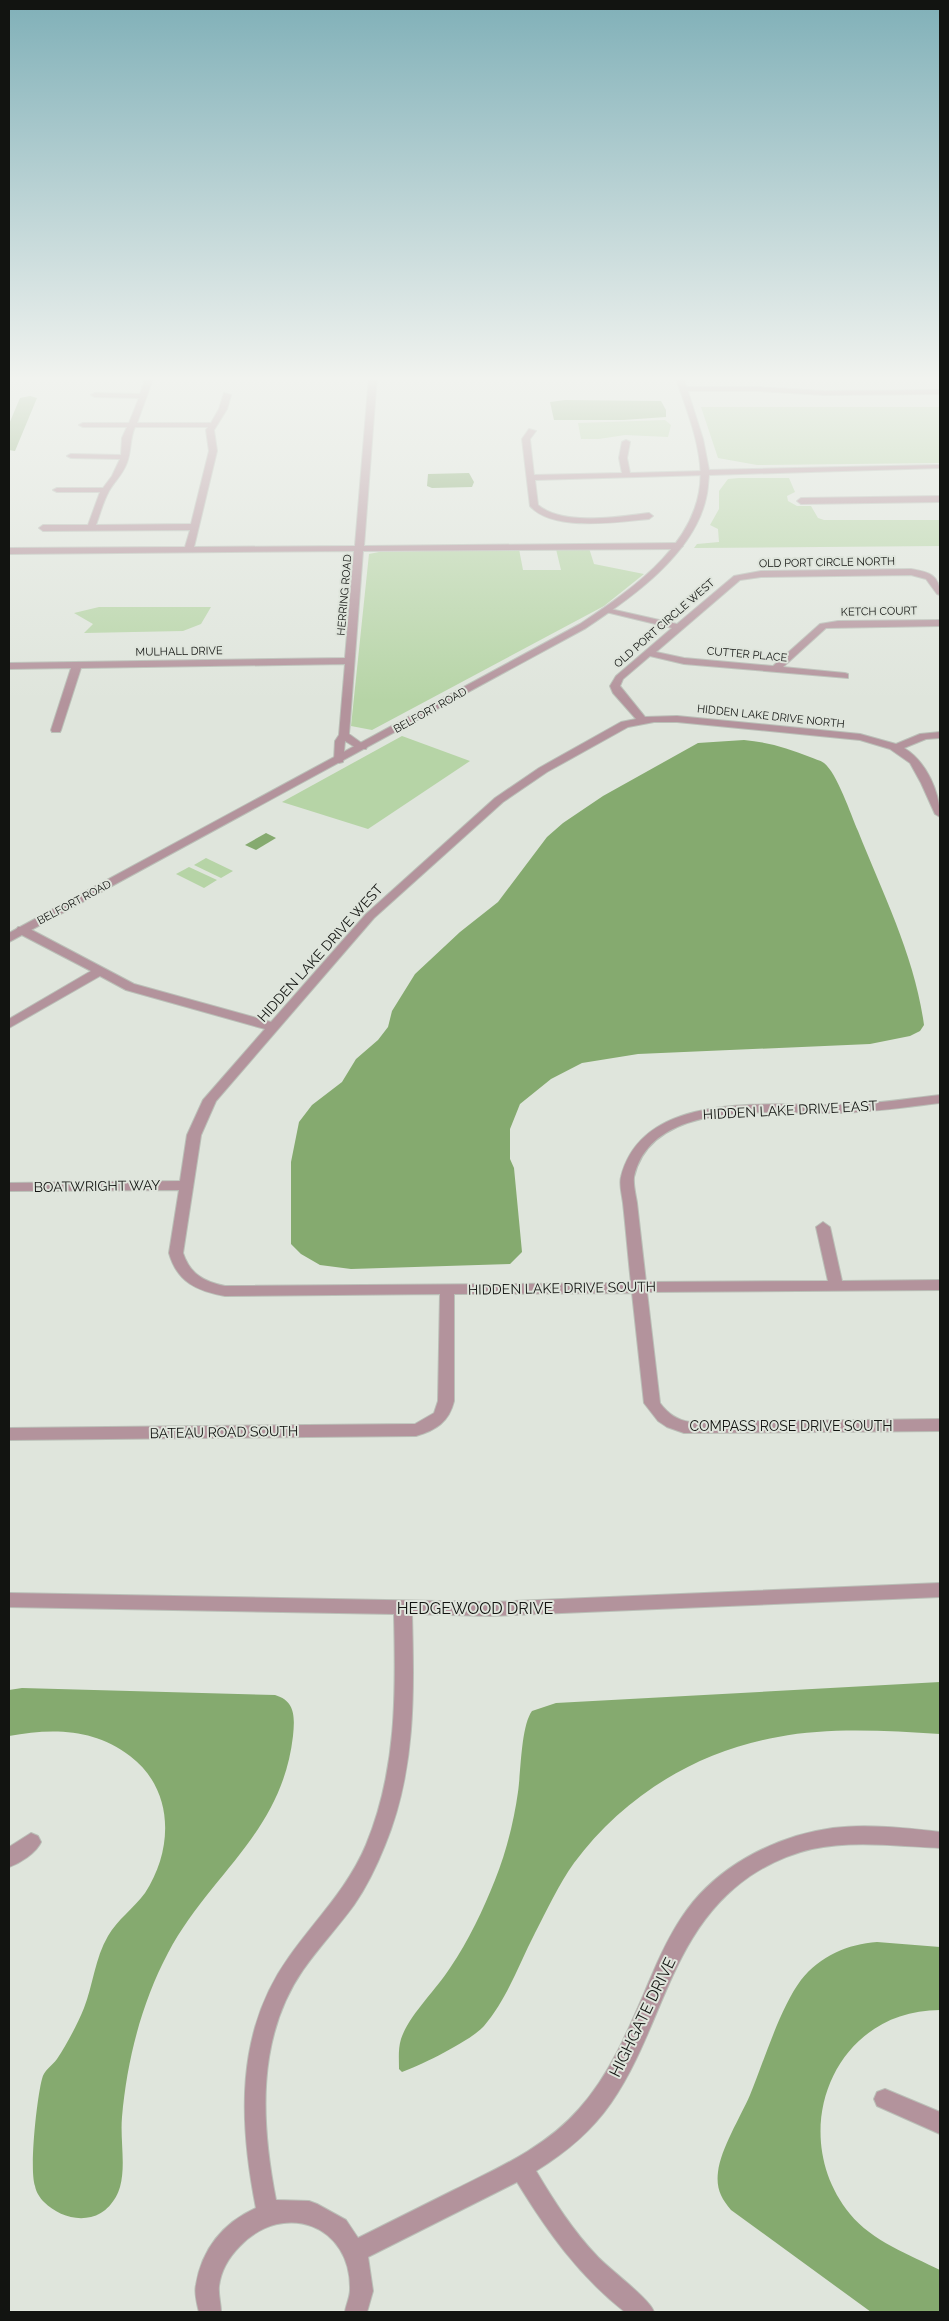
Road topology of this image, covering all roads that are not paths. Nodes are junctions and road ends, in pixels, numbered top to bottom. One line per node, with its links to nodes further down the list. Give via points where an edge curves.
1 (110, 484): 9 (street)
2 (205, 484): 13 (street)
3 (364, 484): 17 (street, HERRING ROAD)
4 (532, 484): 12 (street, via 534,506 544,517 569,520)
5 (704, 484): 7 (street, BELFORT ROAD)
6 (709, 484): 7 (street)
7 (703, 488): 16 (street, BELFORT ROAD, via 690,528)
8 (57, 490): 9 (street)
9 (105, 490): 15 (street)
10 (940, 499): 11 (street)
11 (801, 501)
12 (648, 516)
13 (194, 527): 15 (street); 18 (street)
14 (43, 528): 15 (street)
15 (92, 528)
16 (679, 546): 17 (street); 22 (street, BELFORT ROAD, via 638,587)
17 (359, 548): 18 (street); 26 (street, HERRING ROAD)
18 (189, 550): 19 (street)
19 (9, 551)
20 (744, 576): 21 (street, OLD PORT CIRCLE NORTH, via 911,572 931,577); 24 (street, OLD PORT CIRCLE WEST, via 732,581)
21 (940, 592)
22 (608, 610): 24 (street); 35 (street, BELFORT ROAD, via 563,638)
23 (940, 623): 29 (street, KETCH COURT, via 823,626)
24 (679, 627): 25 (street, OLD PORT CIRCLE WEST)
25 (648, 653): 29 (street, CUTTER PLACE, via 684,661); 31 (street, OLD PORT CIRCLE WEST, via 619,678 615,686)
26 (349, 661): 27 (street, MULHALL DRIVE); 33 (street, HERRING ROAD)
27 (77, 665): 28 (street, MULHALL DRIVE); 32 (street)
28 (9, 666)
29 (775, 670): 30 (street, CUTTER PLACE)
30 (845, 676)
31 (642, 720): 36 (street, HIDDEN LAKE DRIVE NORTH, via 677,719 860,737); 44 (street, HIDDEN LAKE DRIVE WEST, via 616,728 543,770 479,816 370,916)
32 (56, 730)
33 (344, 735): 35 (street); 37 (street, HERRING ROAD, via 340,740)
34 (940, 735): 36 (street, via 924,736)
35 (362, 747): 37 (street, BELFORT ROAD)
36 (896, 747): 38 (street, via 918,764)
37 (339, 760): 40 (street, BELFORT ROAD)
38 (938, 802): 39 (street)
39 (940, 814)
40 (22, 930): 41 (street, BELFORT ROAD); 42 (street)
41 (9, 938)
42 (99, 972): 43 (street); 44 (street, via 150,994)
43 (9, 1024)
44 (273, 1027): 46 (street, HIDDEN LAKE DRIVE WEST, via 204,1110 194,1135)
45 (940, 1099): 52 (street, HIDDEN LAKE DRIVE EAST, via 864,1108 712,1112 676,1122 661,1130 636,1154 627,1178)
46 (186, 1185): 47 (street, BOATWRIGHT WAY); 49 (street, HIDDEN LAKE DRIVE WEST, via 176,1253 179,1266)
47 (9, 1187)
48 (823, 1227): 51 (street)
49 (188, 1277): 53 (street, HIDDEN LAKE DRIVE SOUTH, via 208,1288 225,1291)
50 (940, 1285): 51 (street, HIDDEN LAKE DRIVE SOUTH)
51 (836, 1286): 52 (street, HIDDEN LAKE DRIVE SOUTH)
52 (639, 1287): 53 (street, HIDDEN LAKE DRIVE SOUTH); 54 (street, HIDDEN LAKE DRIVE EAST)
53 (447, 1289): 56 (street, BATEAU ROAD SOUTH, via 446,1401 444,1411 430,1426 416,1430)
54 (652, 1403): 55 (street, COMPASS ROSE DRIVE SOUTH, via 666,1421 690,1428)
55 (940, 1425)
56 (9, 1434)
57 (940, 1590): 59 (street, HEDGEWOOD DRIVE, via 565,1608)
58 (9, 1600): 59 (street, HEDGEWOOD DRIVE)
59 (403, 1608): 66 (street, via 403,1740 400,1766 387,1813 362,1872 346,1899 281,1988 261,2039 255,2070 253,2123 257,2165)
60 (940, 1840): 65 (street, HIGHGATE DRIVE, via 831,1837 778,1851 725,1884 688,1924 621,2065 585,2119)
61 (31, 1842): 62 (street)
62 (9, 1858)
63 (885, 2099): 64 (street)
64 (940, 2122)
65 (521, 2168): 67 (street, HIGHGATE DRIVE); 70 (street, via 566,2240 608,2285)
66 (268, 2214): 67 (street, via 276,2211 309,2212 338,2228); 68 (street, via 244,2225 219,2252 207,2286)
67 (354, 2252): 69 (street, via 362,2291)
68 (210, 2312)
69 (356, 2312)
70 (643, 2312)

